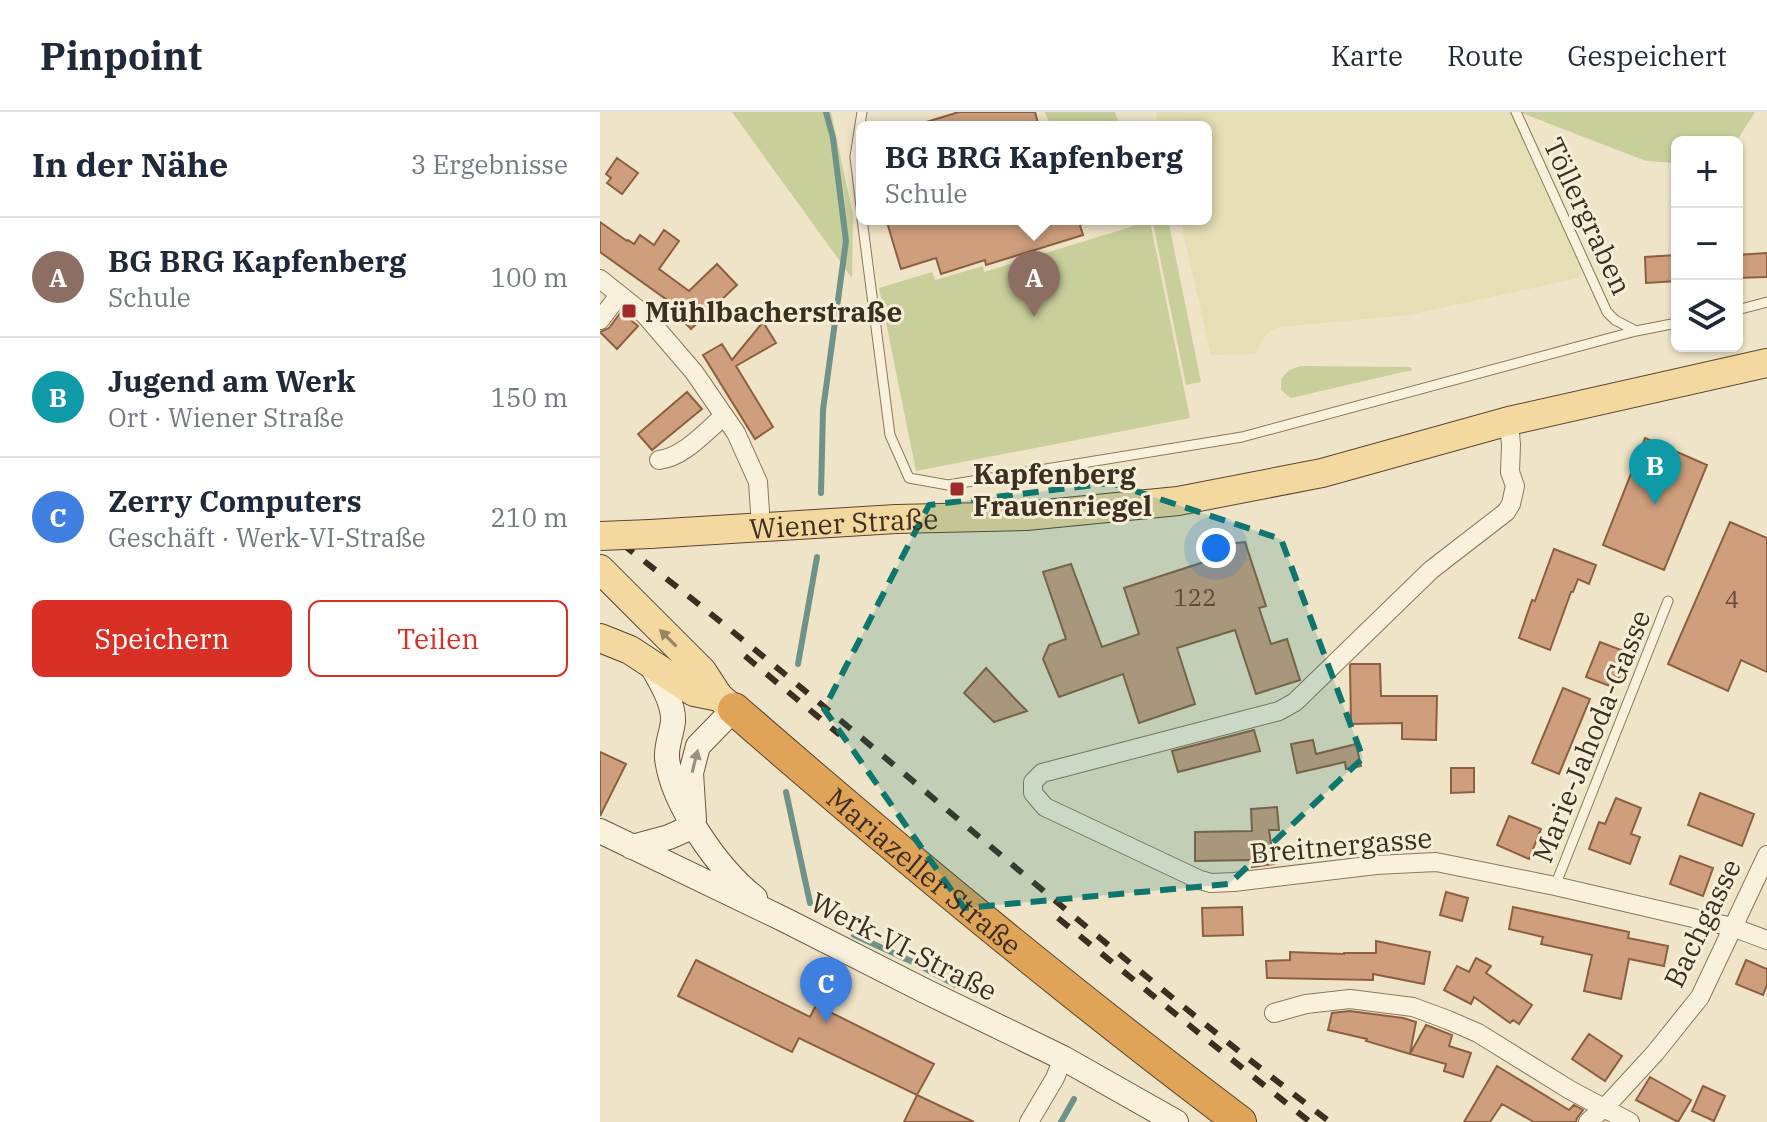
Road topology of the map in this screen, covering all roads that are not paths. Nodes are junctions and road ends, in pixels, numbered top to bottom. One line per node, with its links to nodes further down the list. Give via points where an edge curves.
1 (1516, 112): 9 (lane, Töllergraben, via 1607,312)
2 (863, 225): 9 (lane, via 890,435 909,478 948,485 1242,437)
3 (600, 279): 4 (street)
4 (619, 295): 7 (street); 11 (street, via 655,326)
5 (1767, 302): 6 (lane)
6 (1743, 308)
7 (600, 320)
8 (1671, 324): 9 (lane, Töllergraben)
9 (1636, 331)
10 (1767, 363): 12 (main road, Wiener Straße)
11 (724, 416): 13 (street, via 687,447); 14 (street, via 758,482)
12 (1509, 421): 14 (main road, Wiener Straße, via 1322,473 1178,501 1026,516); 27 (street, Breitnergasse, via 1515,486 1506,512 1431,570 1295,702 1279,711 1042,773 1032,789 1045,807 1211,883 1436,862)
13 (659, 460)
14 (761, 527): 15 (main road, Wiener Straße, bridge)
15 (600, 536)
16 (600, 569): 20 (main road, one-way to 16, via 702,671)
17 (1668, 601): 27 (lane, Marie-Jahoda-Gasse)
18 (600, 638): 19 (main road, Mariazeller Straße)
19 (650, 663): 20 (main road, Mariazeller Straße, via 694,692); 21 (main road, via 666,691)
20 (726, 703): 21 (main road, via 683,710); 23 (main road, one-way to 20, via 691,773 698,746); 36 (highway, Mariazeller Straße, via 949,894)
21 (673, 719): 23 (main road, via 667,757 675,790)
22 (600, 831): 24 (main road, Werk-VI-Straße)
23 (699, 833): 24 (main road); 26 (main road, via 695,853); 28 (main road, via 741,887)
24 (632, 847): 26 (main road, Werk-VI-Straße)
25 (1767, 855): 29 (street, Bachgasse)
26 (665, 863): 28 (main road, Werk-VI-Straße)
27 (1555, 886): 29 (street, Breitnergasse)
28 (783, 919): 32 (main road, Werk-VI-Straße)
29 (1732, 927): 30 (street, Breitnergasse); 33 (street, Bachgasse, via 1700,997)
30 (1767, 940)
31 (1274, 1013): 33 (street, via 1350,999 1413,1007 1478,1033)
32 (1063, 1058): 34 (street); 35 (main road, Werk-VI-Straße)
33 (1604, 1107): 37 (street, Bachgasse); 38 (street)
34 (1029, 1122)
35 (1176, 1122)
36 (1240, 1122)
37 (1588, 1122)
38 (1630, 1122)

